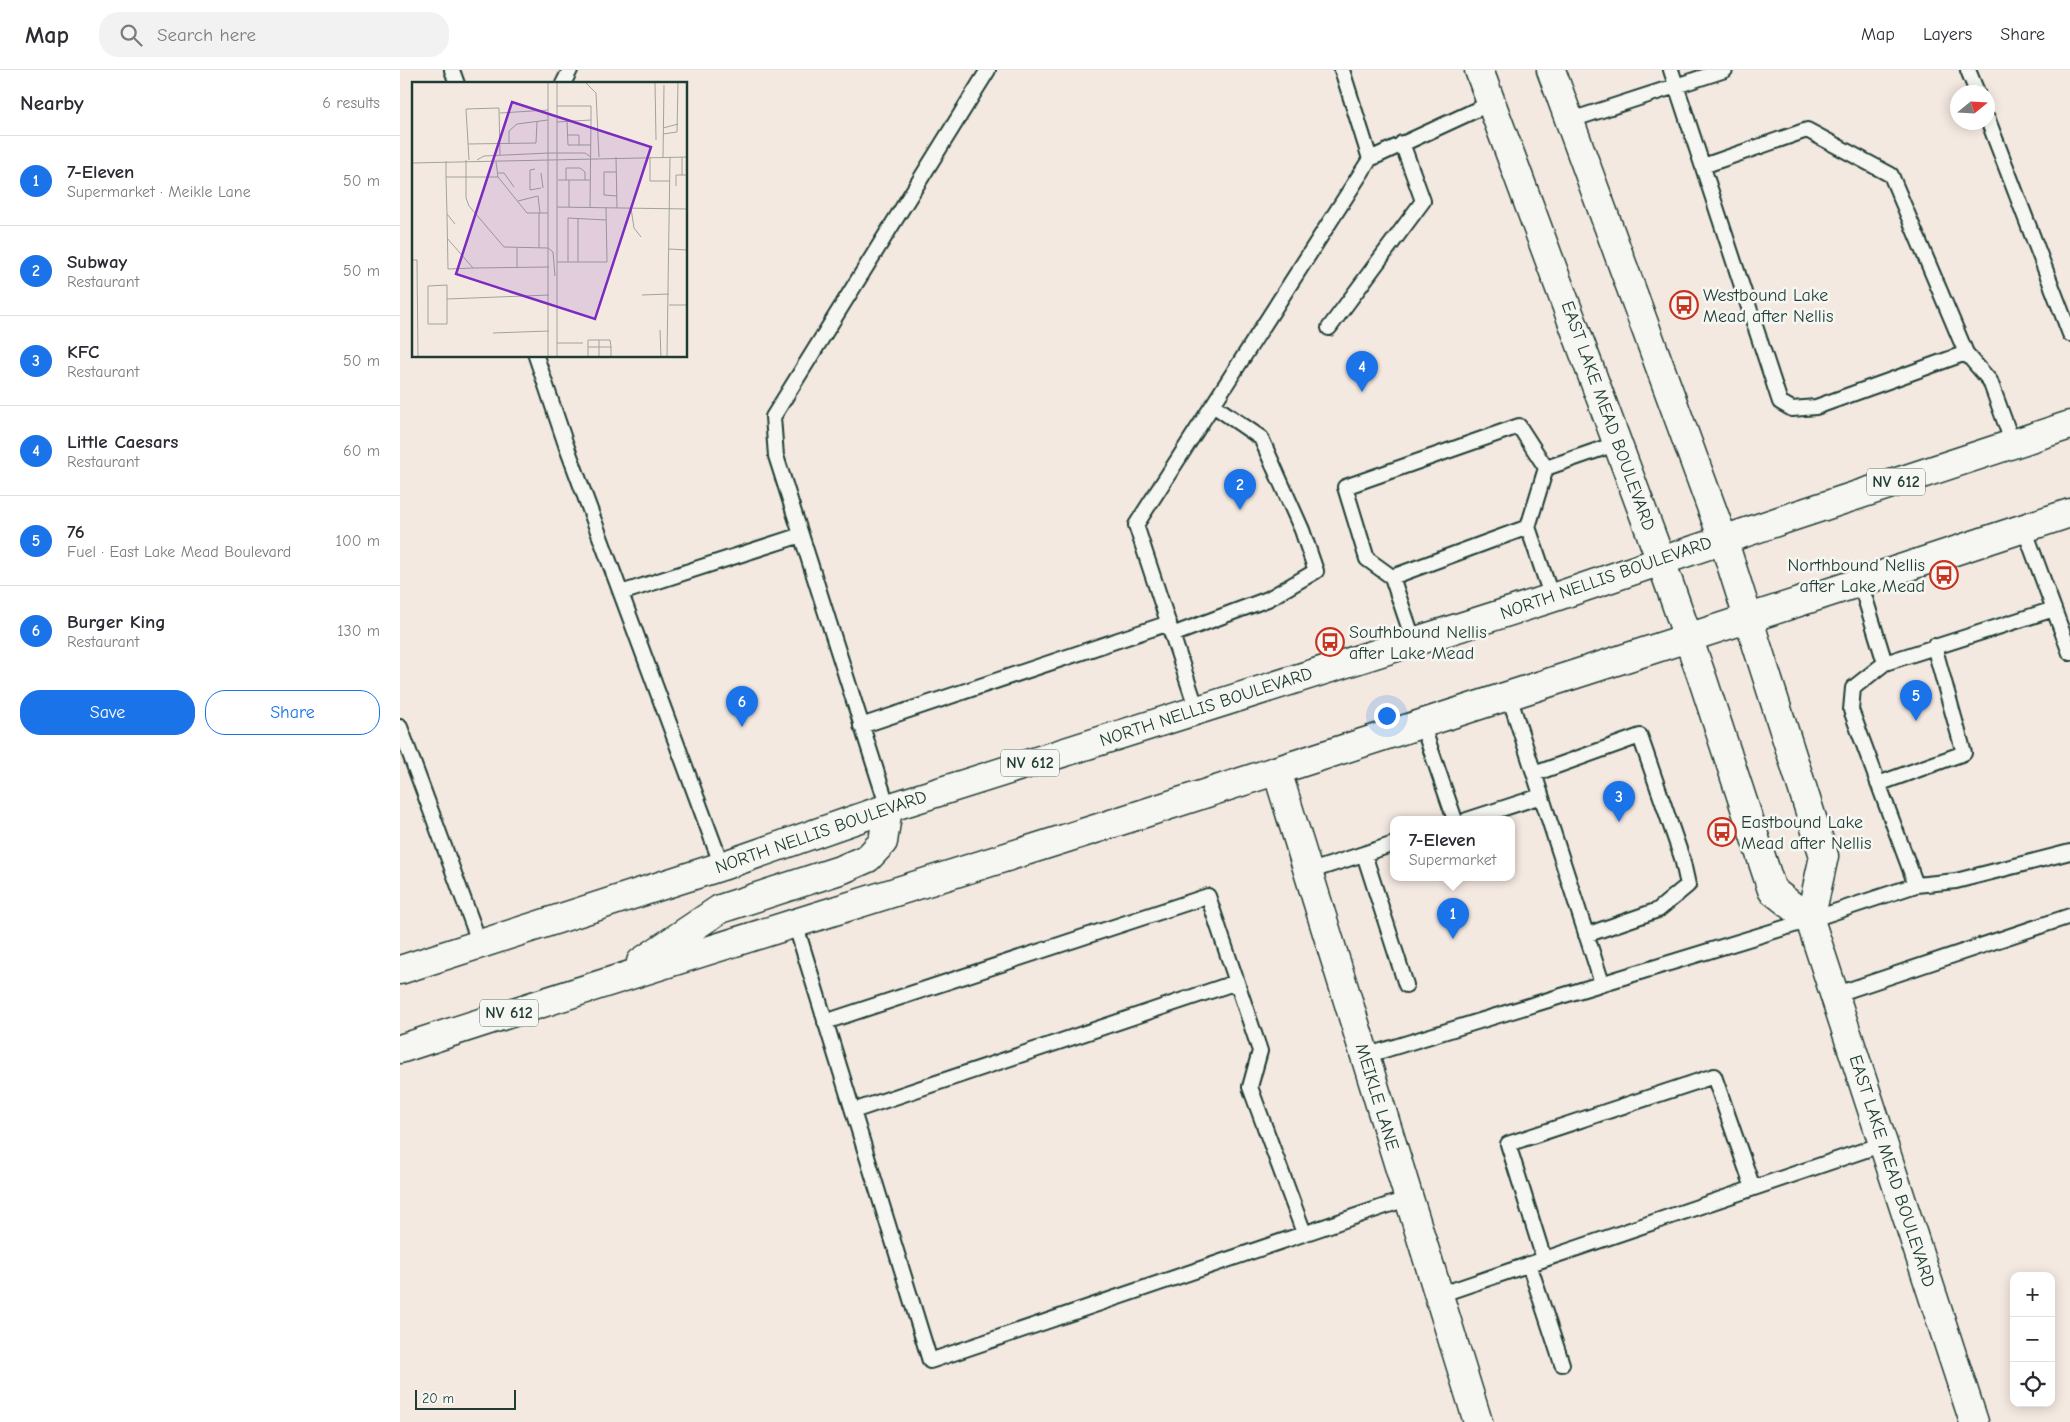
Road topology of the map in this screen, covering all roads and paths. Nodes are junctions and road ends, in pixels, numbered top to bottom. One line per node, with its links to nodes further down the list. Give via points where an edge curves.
1 (452, 70): 10 (lane)
2 (570, 70): 11 (lane)
3 (988, 70): 32 (lane, via 773,417 776,456)
4 (1342, 70): 18 (lane)
5 (1479, 70): 14 (main road, EAST LAKE MEAD BOULEVARD)
6 (1551, 70): 15 (main road)
7 (1671, 70): 13 (lane)
8 (1725, 70): 13 (lane)
9 (1968, 70): 12 (lane)
10 (456, 82)
11 (563, 82)
12 (1974, 85)
13 (1677, 87): 15 (lane); 19 (lane)
14 (1491, 103): 17 (lane); 26 (main road, EAST LAKE MEAD BOULEVARD)
15 (1571, 120): 33 (main road)
16 (1992, 130): 21 (lane)
17 (1402, 143): 18 (lane); 20 (lane, via 1424,201)
18 (1370, 159): 24 (lane)
19 (1703, 166): 22 (lane, via 1807,130 1891,175); 22 (lane, via 1780,402 1792,409 1816,407)
20 (1329, 328)
21 (2070, 334)
22 (1966, 352): 27 (lane, via 1990,380)
23 (537, 358): 37 (lane)
24 (1213, 405): 41 (lane, via 1136,525); 41 (lane, via 1261,438 1302,530 1316,571 1268,599)
25 (2070, 426): 27 (main road, NORTH NELLIS BOULEVARD / NV 612)
26 (1618, 443): 28 (lane); 34 (main road, EAST LAKE MEAD BOULEVARD)
27 (2013, 444): 33 (main road, NORTH NELLIS BOULEVARD / NV 612)
28 (1546, 468): 30 (lane); 35 (lane, via 1519,426 1345,487 1367,559)
29 (2070, 513): 31 (main road, NV 612)
30 (1528, 528): 35 (lane); 38 (lane)
31 (2024, 528): 36 (main road, NV 612); 39 (lane)
32 (801, 535): 37 (lane); 50 (lane)
33 (1723, 539): 34 (main road, NORTH NELLIS BOULEVARD / NV 612); 40 (main road)
34 (1661, 561): 38 (main road, NORTH NELLIS BOULEVARD / NV 612); 42 (main road, EAST LAKE MEAD BOULEVARD)
35 (1392, 577): 43 (lane)
36 (1860, 582): 40 (main road, NV 612); 46 (lane)
37 (621, 593): 62 (lane)
38 (1552, 598): 43 (main road, NORTH NELLIS BOULEVARD / NV 612)
39 (2054, 609): 44 (lane); 45 (lane)
40 (1749, 618): 42 (main road, NV 612); 66 (main road, via 1824,856)
41 (1171, 629): 48 (lane); 50 (lane)
42 (1688, 638): 47 (main road, NV 612); 66 (main road, EAST LAKE MEAD BOULEVARD, via 1772,890)
43 (1414, 642): 48 (main road, NORTH NELLIS BOULEVARD / NV 612)
44 (1934, 646): 46 (lane); 54 (lane, via 1964,753)
45 (2070, 652)
46 (1885, 663): 54 (lane, via 1853,688 1851,710)
47 (1509, 696): 49 (main road, NV 612); 53 (lane)
48 (1197, 710): 56 (main road, NORTH NELLIS BOULEVARD / NV 612)
49 (1422, 724): 52 (main road, NV 612); 57 (lane)
50 (861, 726): 56 (lane)
51 (400, 727): 69 (lane)
52 (1277, 771): 63 (main road, MEIKLE LANE); 67 (main road, NV 612)
53 (1534, 774): 55 (lane); 68 (lane, via 1640,736 1682,858 1688,885 1658,910)
54 (1878, 784): 64 (lane)
55 (1541, 796): 58 (lane); 68 (lane)
56 (888, 808): 62 (main road, NORTH NELLIS BOULEVARD / NV 612); 71 (main road, via 883,842 868,858 720,909)
57 (1454, 816)
58 (1479, 816)
59 (1390, 845): 61 (lane)
60 (2070, 852): 64 (lane, via 1956,881)
61 (1364, 854): 63 (lane); 74 (lane)
62 (722, 866): 69 (main road, NORTH NELLIS BOULEVARD / NV 612)
63 (1308, 872): 78 (main road, MEIKLE LANE)
64 (1916, 885): 66 (lane)
65 (2070, 916): 75 (lane)
66 (1810, 920): 73 (lane); 75 (main road, EAST LAKE MEAD BOULEVARD)
67 (795, 923): 71 (main road, NV 612); 76 (lane)
68 (1586, 935): 73 (lane)
69 (480, 944): 70 (main road, NORTH NELLIS BOULEVARD / NV 612)
70 (400, 970)
71 (617, 978): 77 (main road, NV 612)
72 (1237, 982): 76 (lane, via 1208,896); 79 (lane); 83 (lane, via 1260,1051 1250,1087)
73 (1602, 983): 78 (lane)
74 (1406, 984)
75 (1834, 995): 80 (main road, EAST LAKE MEAD BOULEVARD)
76 (825, 1022): 79 (lane)
77 (400, 1049)
78 (1365, 1056): 82 (main road, MEIKLE LANE)
79 (853, 1110): 83 (lane, via 930,1361)
80 (1883, 1144): 81 (lane); 89 (main road, EAST LAKE MEAD BOULEVARD)
81 (1753, 1188): 84 (lane); 84 (lane, via 1714,1076 1508,1144)
82 (1408, 1198): 83 (lane); 86 (main road, MEIKLE LANE)
83 (1304, 1233)
84 (1544, 1259): 85 (lane)
85 (1529, 1264): 86 (lane); 87 (lane)
86 (1439, 1295): 88 (main road, MEIKLE LANE)
87 (1562, 1364)
88 (1478, 1422)
89 (1974, 1422)

